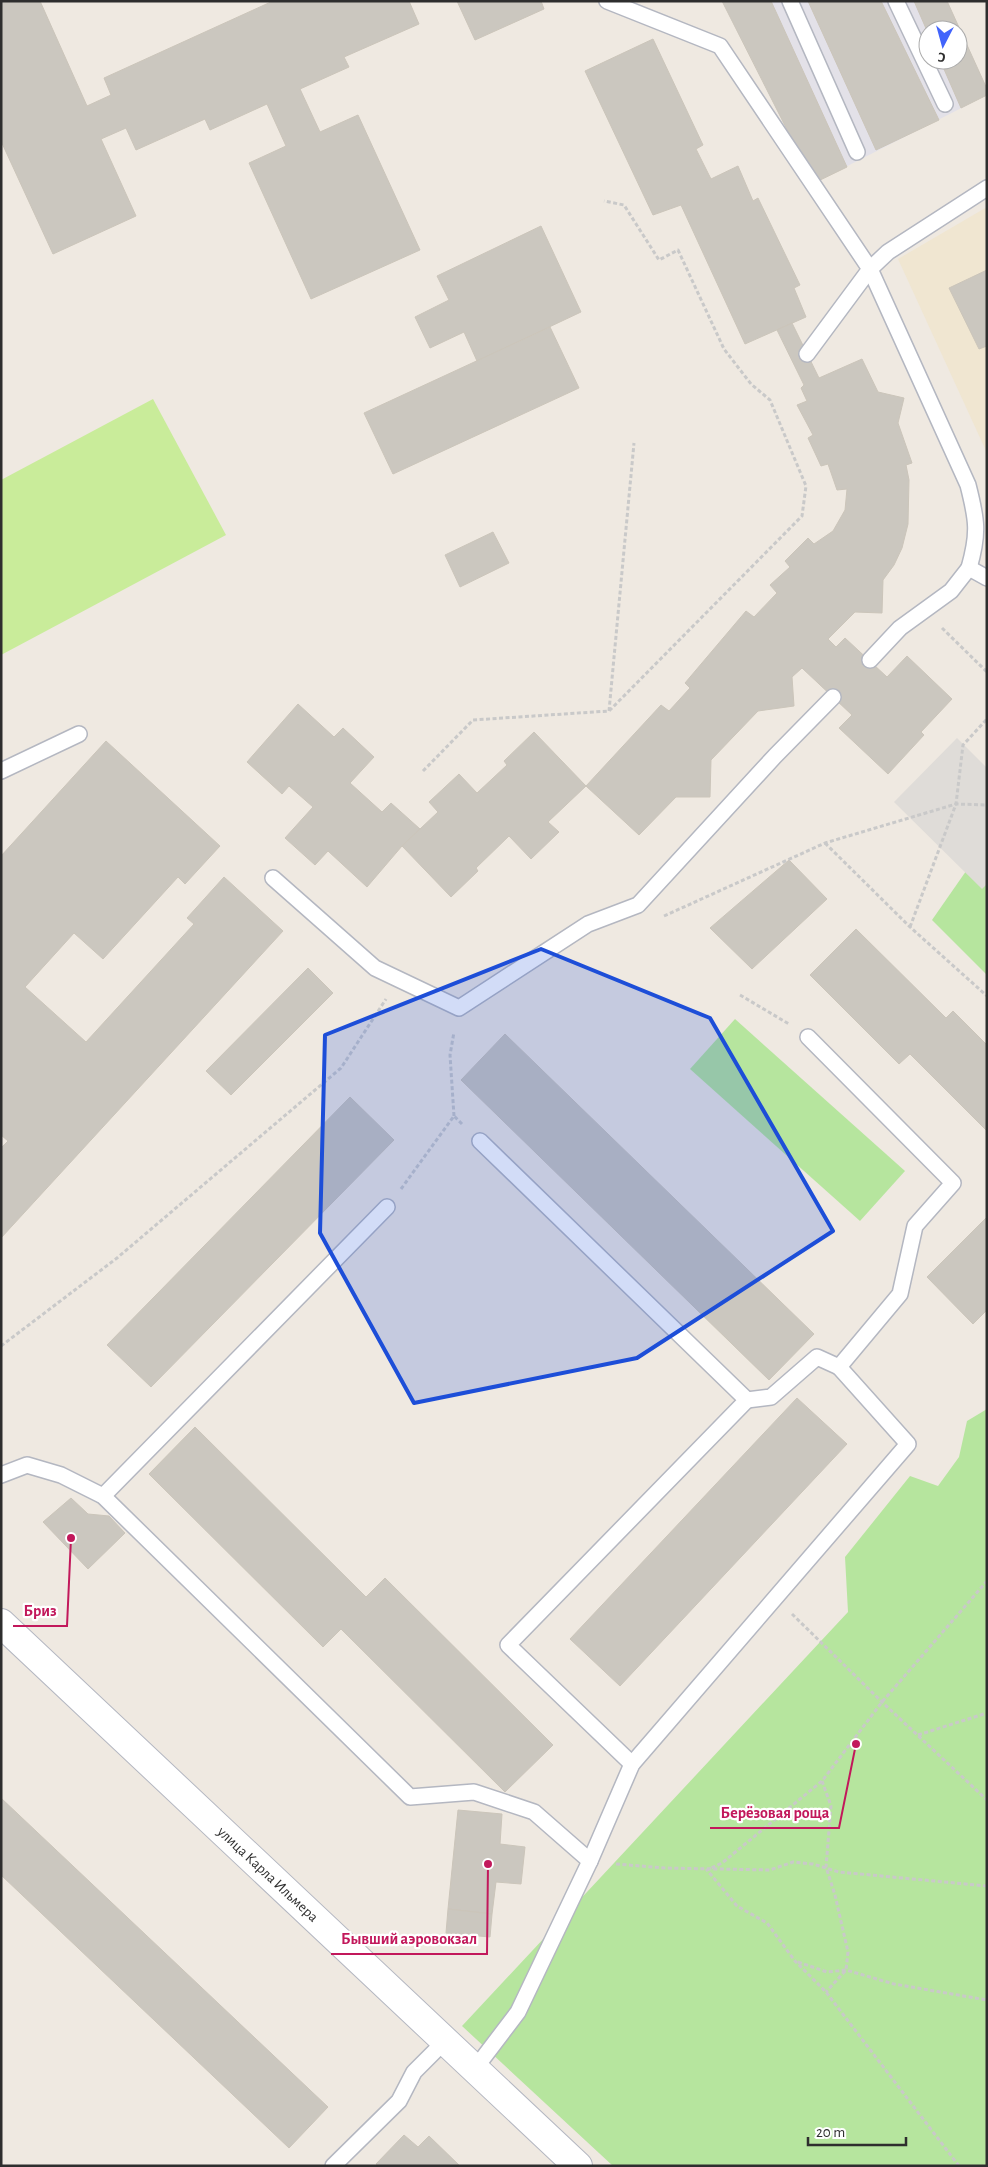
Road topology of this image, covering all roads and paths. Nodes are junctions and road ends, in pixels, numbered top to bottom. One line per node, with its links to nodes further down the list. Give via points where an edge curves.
1 (607, 1): 8 (lane, via 720,46)
2 (790, 1): 5 (lane)
3 (896, 1): 4 (lane)
4 (945, 104)
5 (856, 152)
6 (987, 188): 8 (lane, via 888,252)
7 (604, 201): 17 (path, via 624,205 659,260 678,250 724,348 751,384 770,400 806,486 802,516)
8 (870, 270): 9 (lane); 11 (lane, via 968,485 977,519 976,544)
9 (807, 354)
10 (634, 443): 17 (path)
11 (969, 568): 12 (lane); 13 (lane, via 951,590)
12 (987, 578)
13 (925, 611): 14 (lane, via 900,628); 15 (path)
14 (870, 660)
15 (987, 672)
16 (834, 697): 31 (lane, via 638,905 588,924)
17 (609, 711): 21 (path, via 473,720)
18 (987, 720): 22 (path, via 963,745)
19 (79, 734): 20 (lane)
20 (1, 771)
21 (422, 771)
22 (956, 804): 23 (path); 24 (path); 27 (path)
23 (987, 805)
24 (824, 843): 26 (path); 27 (path)
25 (273, 878): 28 (lane, via 375,968)
26 (655, 920)
27 (910, 927): 30 (path)
28 (399, 980): 31 (lane); 36 (path, via 341,1068 117,1258)
29 (740, 995): 32 (path)
30 (987, 996)
31 (458, 1008): 33 (path, via 450,1055)
32 (808, 1037): 37 (lane, via 953,1183 915,1226 900,1294)
33 (454, 1116): 34 (path); 35 (path)
34 (480, 1141): 38 (lane)
35 (387, 1207): 40 (lane)
36 (1, 1346)
37 (839, 1367): 38 (lane, via 817,1357 772,1397); 42 (lane, via 908,1444)
38 (747, 1400): 47 (lane, via 508,1646)
39 (1, 1474): 40 (lane, via 27,1466 61,1475)
40 (103, 1496): 50 (lane, via 410,1798 474,1792 534,1812)
41 (987, 1581): 44 (path)
42 (776, 1598): 44 (path); 47 (lane)
43 (1, 1623): 58 (street, улица Карла Ильмера)
44 (882, 1702): 46 (path); 48 (path)
45 (987, 1713): 46 (path)
46 (918, 1735): 49 (path)
47 (632, 1764): 50 (lane)
48 (822, 1781): 51 (path, via 831,1806); 52 (path, via 722,1863)
49 (987, 1800)
50 (590, 1861): 52 (path); 59 (lane, via 518,2012)
51 (826, 1867): 52 (path, via 793,1862 770,1870); 53 (path, via 840,1872); 55 (path, via 848,1952)
52 (707, 1870): 54 (path, via 737,1906 767,1923)
53 (987, 1886)
54 (795, 1961): 55 (path, via 828,1972); 56 (path)
55 (846, 1970): 56 (path); 57 (path, via 894,1984)
56 (826, 1992): 62 (path)
57 (987, 2000)
58 (445, 2041): 59 (street, улица Карла Ильмера); 60 (lane, via 414,2072 399,2101)
59 (474, 2070): 61 (street, улица Карла Ильмера)
60 (333, 2166)
61 (578, 2166)
62 (959, 2166)

